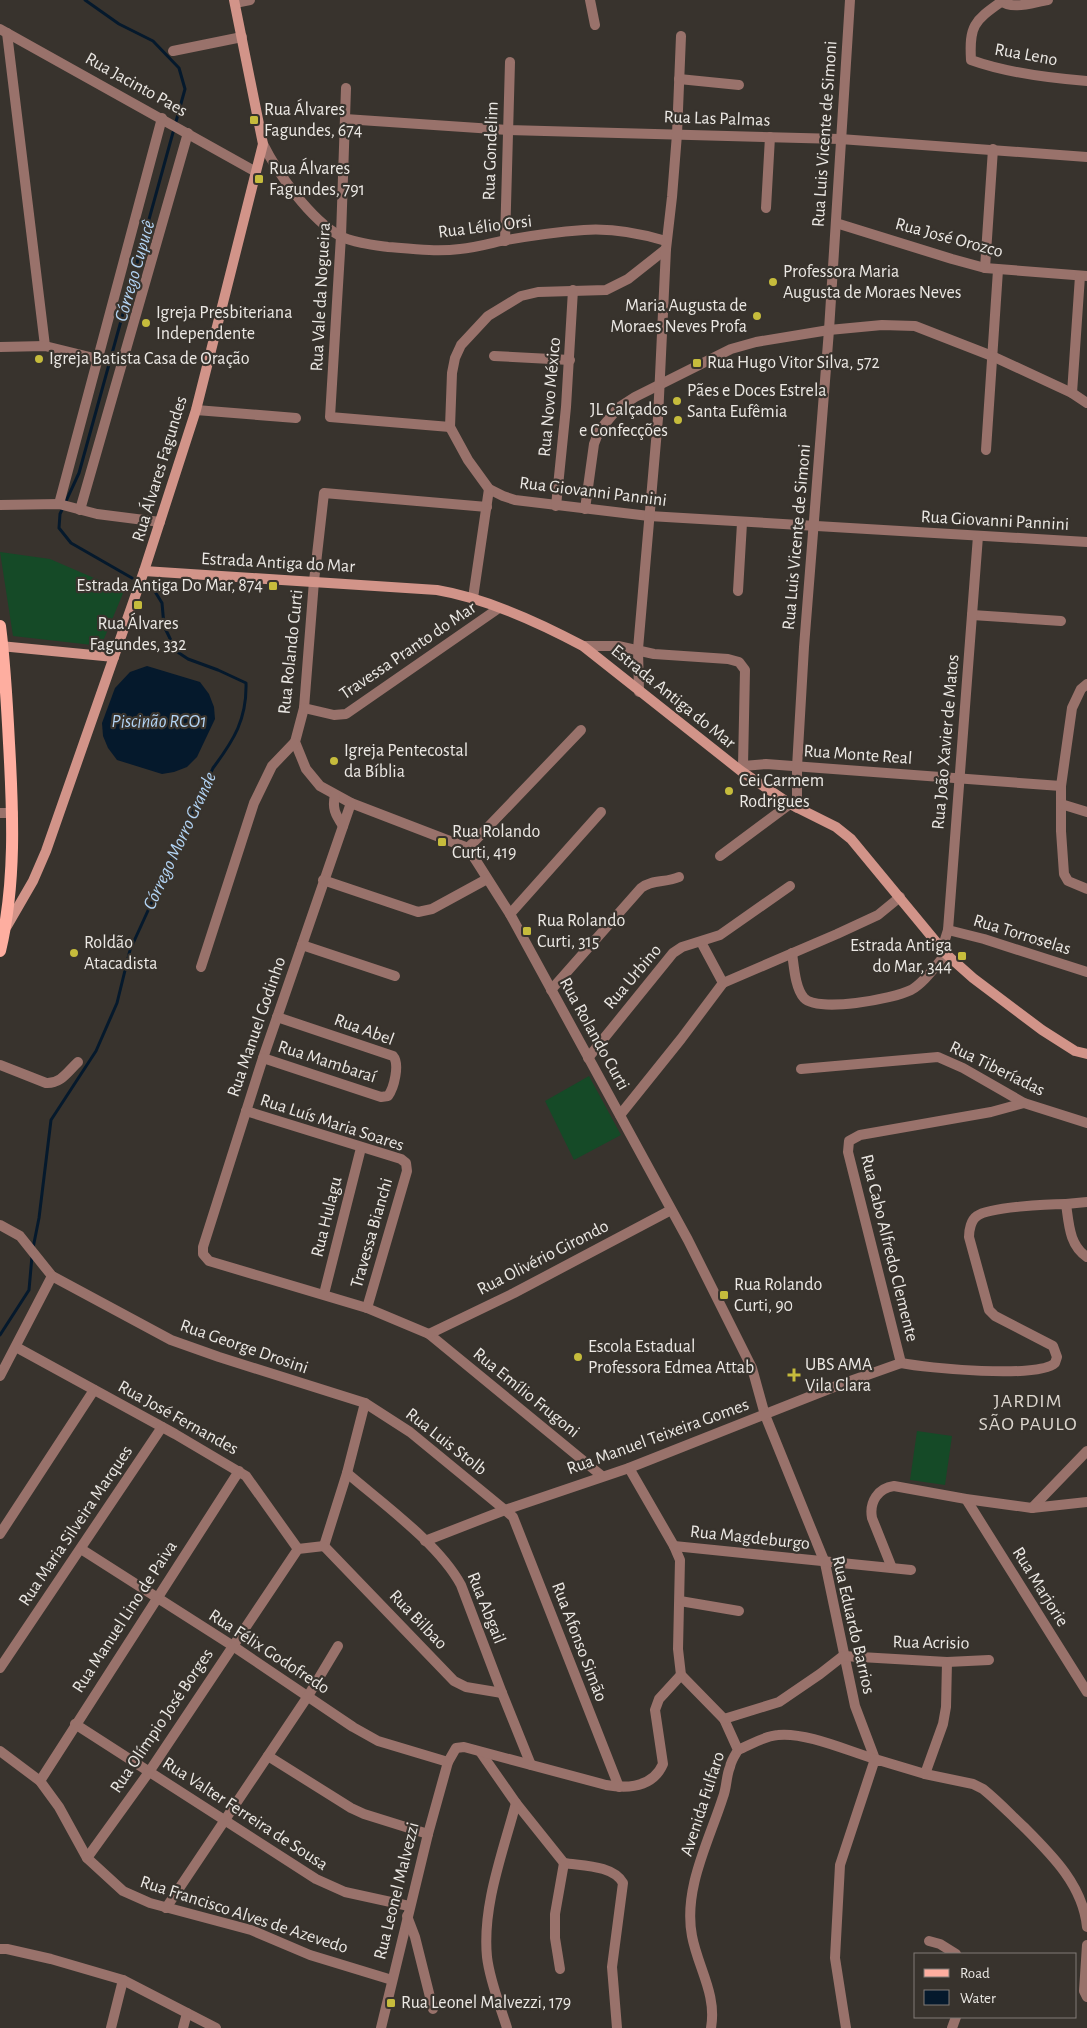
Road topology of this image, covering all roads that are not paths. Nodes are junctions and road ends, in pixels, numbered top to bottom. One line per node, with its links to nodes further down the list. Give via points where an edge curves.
1 (250, 0): 6 (street)
2 (590, 0): 7 (street)
3 (850, 0): 23 (street, Rua Luis Vicente de Simoni)
4 (1048, 0): 5 (street, via 1013,6)
5 (1000, 1): 14 (street, Rua Leno, via 974,27 970,38 971,60 1019,73)
6 (235, 2): 10 (street, Rua Álvares Fagundes)
7 (595, 25)
8 (4, 31): 17 (street, Rua Jacinto Paes); 38 (street)
9 (681, 36): 13 (street)
10 (242, 37): 11 (street); 24 (street, Rua Álvares Fagundes)
11 (173, 51)
12 (510, 62): 19 (street, Rua Gondelim)
13 (679, 79): 15 (street); 21 (street)
14 (1087, 81)
15 (739, 85)
16 (346, 88): 18 (street, Rua Vale da Nogueira)
17 (164, 119): 20 (street, Rua Jacinto Paes); 42 (street)
18 (345, 119): 19 (street, Rua Las Palmas); 30 (street, Rua Vale da Nogueira)
19 (508, 130): 21 (street, Rua Las Palmas); 31 (street, Rua Gondelim)
20 (185, 132): 27 (street, Rua Jacinto Paes); 56 (street)
21 (677, 134): 22 (street, Rua Las Palmas); 32 (street)
22 (770, 137): 23 (street, Rua Las Palmas); 28 (street)
23 (840, 139): 25 (street, Rua Las Palmas); 29 (street, Rua Luis Vicente de Simoni)
24 (263, 144): 27 (street, Rua Álvares Fagundes); 30 (street, Rua Lélio Orsi, via 310,210)
25 (993, 149): 26 (street, Rua Las Palmas); 33 (street)
26 (1087, 156)
27 (256, 172): 46 (street, Rua Álvares Fagundes)
28 (766, 208)
29 (836, 223): 33 (street, Rua José Orozco); 37 (street, Rua Luis Vicente de Simoni)
30 (341, 236): 31 (street, Rua Lélio Orsi, via 376,245 430,250 460,249); 48 (street, Rua Vale da Nogueira, via 330,417)
31 (504, 240): 32 (street, Rua Lélio Orsi, via 584,230 625,232)
32 (666, 245): 36 (street, via 617,286 606,290); 44 (street)
33 (985, 268): 34 (street, Rua José Orozco)
34 (998, 270): 35 (street, Rua José Orozco); 41 (street)
35 (1084, 276): 45 (street)
36 (573, 290): 43 (street, Rua Novo México); 48 (street, via 521,296 488,316 461,345 452,373)
37 (830, 330): 41 (street, via 882,325 915,326); 44 (street, via 731,349); 60 (street, Rua Luis Vicente de Simoni)
38 (45, 346): 39 (street); 42 (street)
39 (0, 347)
40 (494, 356): 43 (street)
41 (992, 356): 45 (street); 49 (street)
42 (98, 359): 51 (street)
43 (570, 360): 53 (street, Rua Novo México)
44 (658, 387): 55 (street, via 618,408 599,431 594,444); 57 (street)
45 (1081, 398)
46 (196, 410): 47 (street); 58 (street, Rua Álvares Fagundes)
47 (296, 418)
48 (450, 427): 50 (street, Rua Giovanni Pannini, via 468,460)
49 (986, 450)
50 (490, 489): 53 (street, Rua Giovanni Pannini, via 516,500); 54 (street)
51 (60, 504): 52 (street); 56 (street)
52 (0, 505)
53 (556, 506): 55 (street, Rua Giovanni Pannini)
54 (487, 508): 64 (street, via 324,493); 66 (street)
55 (585, 509): 57 (street, Rua Giovanni Pannini)
56 (79, 510): 58 (street)
57 (649, 516): 59 (street, Rua Giovanni Pannini); 73 (street)
58 (160, 522): 63 (street, Rua Álvares Fagundes)
59 (742, 523): 60 (street, Rua Giovanni Pannini); 65 (street)
60 (814, 527): 61 (street, Rua Giovanni Pannini); 81 (street, Rua Luis Vicente de Simoni)
61 (978, 536): 62 (street, Rua Giovanni Pannini); 68 (street, Rua João Xavier de Matos)
62 (1087, 542)
63 (144, 571): 64 (street, Estrada Antiga do Mar); 74 (street, Rua Álvares Fagundes)
64 (314, 580): 66 (street, Estrada Antiga do Mar, via 437,590); 77 (street, Rua Rolando Curti)
65 (738, 591)
66 (473, 598): 67 (street, Estrada Antiga do Mar)
67 (499, 608): 71 (street, Estrada Antiga do Mar); 77 (street, Travessa Pranto do Mar, via 346,714 334,715)
68 (972, 615): 69 (street); 82 (street, Rua João Xavier de Matos)
69 (1061, 621)
70 (0, 626): 72 (main road)
71 (583, 646): 73 (street, via 618,646); 76 (street, Estrada Antiga do Mar)
72 (1, 647): 74 (street); 88 (main road)
73 (638, 650): 76 (street); 80 (street, via 739,662 745,670)
74 (114, 657): 102 (street, Rua Álvares Fagundes, via 46,851)
75 (1087, 684): 83 (street, via 1072,708)
76 (639, 692): 80 (street, Estrada Antiga do Mar)
77 (304, 708): 79 (street, Rua Rolando Curti)
78 (581, 730): 93 (street)
79 (295, 742): 84 (street, via 306,769 320,786); 109 (street, via 272,766 254,802)
80 (742, 768): 81 (street, Rua Monte Real, via 766,764); 87 (street, Estrada Antiga do Mar)
81 (797, 768): 82 (street, Rua Monte Real); 87 (street, Rua Luis Vicente de Simoni)
82 (959, 778): 83 (street, Rua Monte Real); 103 (street, Rua João Xavier de Matos)
83 (1061, 786): 86 (street)
84 (335, 795): 85 (street); 92 (street, via 332,806)
85 (351, 803): 92 (street, Rua Manuel Godinho); 93 (street)
86 (1061, 804): 90 (street); 99 (street, via 1064,874 1068,881)
87 (794, 806): 94 (street); 100 (street, Estrada Antiga do Mar, via 836,827 851,839)
88 (13, 812): 91 (street); 102 (main road)
89 (601, 812): 101 (street)
90 (1087, 812)
91 (0, 813)
92 (343, 826): 97 (street, Rua Manuel Godinho)
93 (468, 848): 96 (street, Rua Rolando Curti)
94 (720, 856)
95 (679, 877): 113 (street, via 646,884 631,897)
96 (488, 879): 97 (street, via 418,912); 101 (street, Rua Rolando Curti)
97 (323, 880): 105 (street, Rua Manuel Godinho)
98 (790, 886): 104 (street, Rua Urbino, via 720,935)
99 (1087, 889)
100 (900, 897): 107 (street, Estrada Antiga do Mar); 108 (street, via 878,915)
101 (510, 914): 113 (street, Rua Rolando Curti)
102 (5, 930): 106 (main road)
103 (948, 930): 107 (street, Rua João Xavier de Matos); 110 (street, Rua Torroselas)
104 (698, 942): 112 (street); 117 (street, Rua Urbino, via 682,946 673,953)
105 (302, 945): 111 (street); 114 (street, Rua Manuel Godinho)
106 (0, 951)
107 (944, 951): 108 (street, via 914,989 856,1004 815,1004 808,1001 800,992); 115 (street, Estrada Antiga do Mar, via 973,978 1042,1030 1068,1047)
108 (792, 954): 112 (street)
109 (201, 967)
110 (1087, 972)
111 (395, 976)
112 (722, 984): 124 (street)
113 (552, 990): 117 (street, Rua Rolando Curti)
114 (277, 1018): 116 (street, Rua Manuel Godinho); 121 (street, Rua Abel, via 393,1056 397,1063 391,1089 388,1096)
115 (1087, 1054)
116 (263, 1058): 121 (street, Rua Mambaraí); 123 (street, Rua Manuel Godinho)
117 (588, 1058): 124 (street, Rua Rolando Curti)
118 (78, 1062): 119 (street, via 60,1080 52,1083)
119 (0, 1065)
120 (801, 1069): 122 (street, Rua Tiberíadas, via 938,1057 1000,1088)
121 (381, 1097)
122 (1024, 1104): 125 (street, Rua Tiberíadas); 139 (street, Rua Cabo Alfredo Clemente, via 860,1135 849,1142 848,1152)
123 (246, 1111): 126 (street, Rua Luís Maria Soares); 133 (street, Rua Manuel Godinho, via 202,1250)
124 (620, 1115): 130 (street, Rua Rolando Curti)
125 (1086, 1122)
126 (362, 1148): 127 (street, Rua Luís Maria Soares, via 401,1160); 135 (street, Rua Hulagu)
127 (408, 1166): 136 (street, Travessa Bianchi)
128 (1087, 1202): 129 (street)
129 (1066, 1204): 132 (street, via 1073,1243); 139 (street, Rua Cabo Alfredo Clemente, via 987,1212 977,1216 969,1229 991,1313 1047,1342 1056,1350 1052,1366 1031,1370 947,1370)
130 (672, 1210): 137 (street, Rua Olivério Girondo); 143 (street, Rua Rolando Curti, via 752,1368)
131 (0, 1225): 134 (street, Rua George Drosini, via 20,1236)
132 (1087, 1257)
133 (209, 1261): 135 (street, Rua Emílio Frugoni)
134 (52, 1276): 138 (street); 142 (street, Rua George Drosini, via 172,1340)
135 (324, 1294): 136 (street, Rua Emílio Frugoni)
136 (367, 1308): 137 (street, Rua Emílio Frugoni)
137 (429, 1334): 149 (street, Rua Emílio Frugoni)
138 (16, 1347): 140 (street); 141 (street, Rua José Fernandes)
139 (902, 1363): 143 (street, Rua Manuel Teixeira Gomes, via 839,1384)
140 (0, 1376)
141 (94, 1390): 144 (street, Rua José Fernandes); 154 (street)
142 (365, 1404): 148 (street); 153 (street, Rua Luis Stolb, via 410,1432)
143 (765, 1415): 146 (street, Rua Manuel Teixeira Gomes); 160 (street, Rua Eduardo Barrios)
144 (162, 1427): 147 (street, Rua José Fernandes); 158 (street, Rua Maria Silveira Marques)
145 (1087, 1451): 152 (street)
146 (629, 1468): 149 (street, Rua Manuel Teixeira Gomes); 157 (street)
147 (239, 1471): 159 (street, Rua José Fernandes, via 246,1476); 163 (street, Rua Manuel Lino de Paiva)
148 (347, 1473): 155 (street, Rua Abgail); 156 (street)
149 (602, 1476): 153 (street, Rua Manuel Teixeira Gomes)
150 (966, 1499): 152 (street); 161 (street, via 894,1486 879,1492 872,1504 872,1518); 173 (street, Rua Marjorie)
151 (1087, 1502): 152 (street)
152 (1032, 1508)
153 (506, 1510): 155 (street, Rua Manuel Teixeira Gomes); 188 (street, Rua Afonso Simão, via 513,1517)
154 (0, 1534)
155 (425, 1541): 174 (street, Rua Abgail, via 447,1563 461,1585)
156 (324, 1546): 159 (street); 174 (street, Rua Bilbao, via 454,1681 466,1687)
157 (674, 1546): 160 (street, Rua Magdeburgo); 164 (street, via 680,1560)
158 (81, 1549): 163 (street, Rua Félix Godofredo); 171 (street, Rua Maria Silveira Marques)
159 (298, 1550): 166 (street, Rua Olímpio José Borges)
160 (825, 1562): 161 (street, Rua Magdeburgo); 168 (street, Rua Eduardo Barrios)
161 (892, 1568): 162 (street, Rua Magdeburgo)
162 (911, 1570)
163 (156, 1598): 166 (street, Rua Félix Godofredo); 177 (street, Rua Manuel Lino de Paiva)
164 (680, 1601): 165 (street); 172 (street, via 678,1649)
165 (739, 1611)
166 (233, 1646): 175 (street, Rua Félix Godofredo); 185 (street, Rua Olímpio José Borges)
167 (338, 1646): 175 (street)
168 (843, 1656): 170 (street, Rua Acrisio); 176 (street, via 779,1702); 182 (street, Rua Eduardo Barrios, via 855,1706)
169 (989, 1660): 170 (street, Rua Acrisio)
170 (947, 1662): 186 (street, via 943,1724)
171 (0, 1668)
172 (681, 1675): 176 (street, Avenida Fulfaro); 188 (street, via 660,1699 655,1710 663,1756 660,1772 645,1784)
173 (1087, 1692)
174 (502, 1693): 184 (street, Rua Abgail)
175 (308, 1696): 181 (street); 183 (street, Rua Félix Godofredo, via 378,1742)
176 (724, 1719): 178 (street, Avenida Fulfaro)
177 (75, 1724): 185 (street, Rua Valter Ferreira de Sousa); 187 (street, Rua Manuel Lino de Paiva)
178 (738, 1750): 182 (street, via 777,1735 790,1735); 213 (street, Avenida Fulfaro, via 729,1768 689,1908 692,1936 713,2008)
179 (0, 1751): 187 (street, Rua Francisco Alves de Azevedo)
180 (481, 1753): 183 (street, via 459,1746); 184 (street); 189 (street)
181 (268, 1756): 190 (street); 191 (street, via 351,1808)
182 (875, 1759): 186 (street); 214 (street, via 840,1865 835,1958)
183 (448, 1762): 191 (street, Rua Leonel Malvezzi)
184 (531, 1764): 188 (street)
185 (149, 1772): 190 (street, Rua Valter Ferreira de Sousa); 192 (street, Rua Olímpio José Borges)
186 (925, 1774): 196 (street, via 973,1784 995,1799 1062,1867 1084,1908)
187 (40, 1781): 192 (street, Rua Francisco Alves de Azevedo, via 59,1807)
188 (619, 1788)
189 (516, 1803): 193 (street); 211 (street, via 487,1918 486,1940 492,1983)
190 (225, 1819): 194 (street); 195 (street, Rua Valter Ferreira de Sousa, via 327,1885)
191 (428, 1834): 195 (street, Rua Leonel Malvezzi)
192 (87, 1858): 194 (street, Rua Francisco Alves de Azevedo, via 123,1891)
193 (564, 1863): 201 (street, via 555,1914); 212 (street, via 612,1872 623,1882 612,1967)
194 (166, 1908): 203 (street, Rua Francisco Alves de Azevedo, via 250,1930 310,1955)
195 (408, 1911): 203 (street, Rua Leonel Malvezzi); 205 (street)
196 (1087, 1927)
197 (929, 1941): 200 (street)
198 (1087, 1945): 204 (street, via 1084,1991)
199 (0, 1949): 202 (street, via 51,1959)
200 (954, 1953)
201 (560, 1969)
202 (123, 1980): 206 (street); 207 (street)
203 (392, 1980): 210 (street, Rua Leonel Malvezzi)
204 (1087, 1997)
205 (433, 2009)
206 (187, 2013): 208 (street); 209 (street)
207 (110, 2028)
208 (184, 2028)
209 (216, 2028)
210 (380, 2028)
211 (507, 2028)
212 (617, 2028)
213 (711, 2028)
214 (846, 2028)

